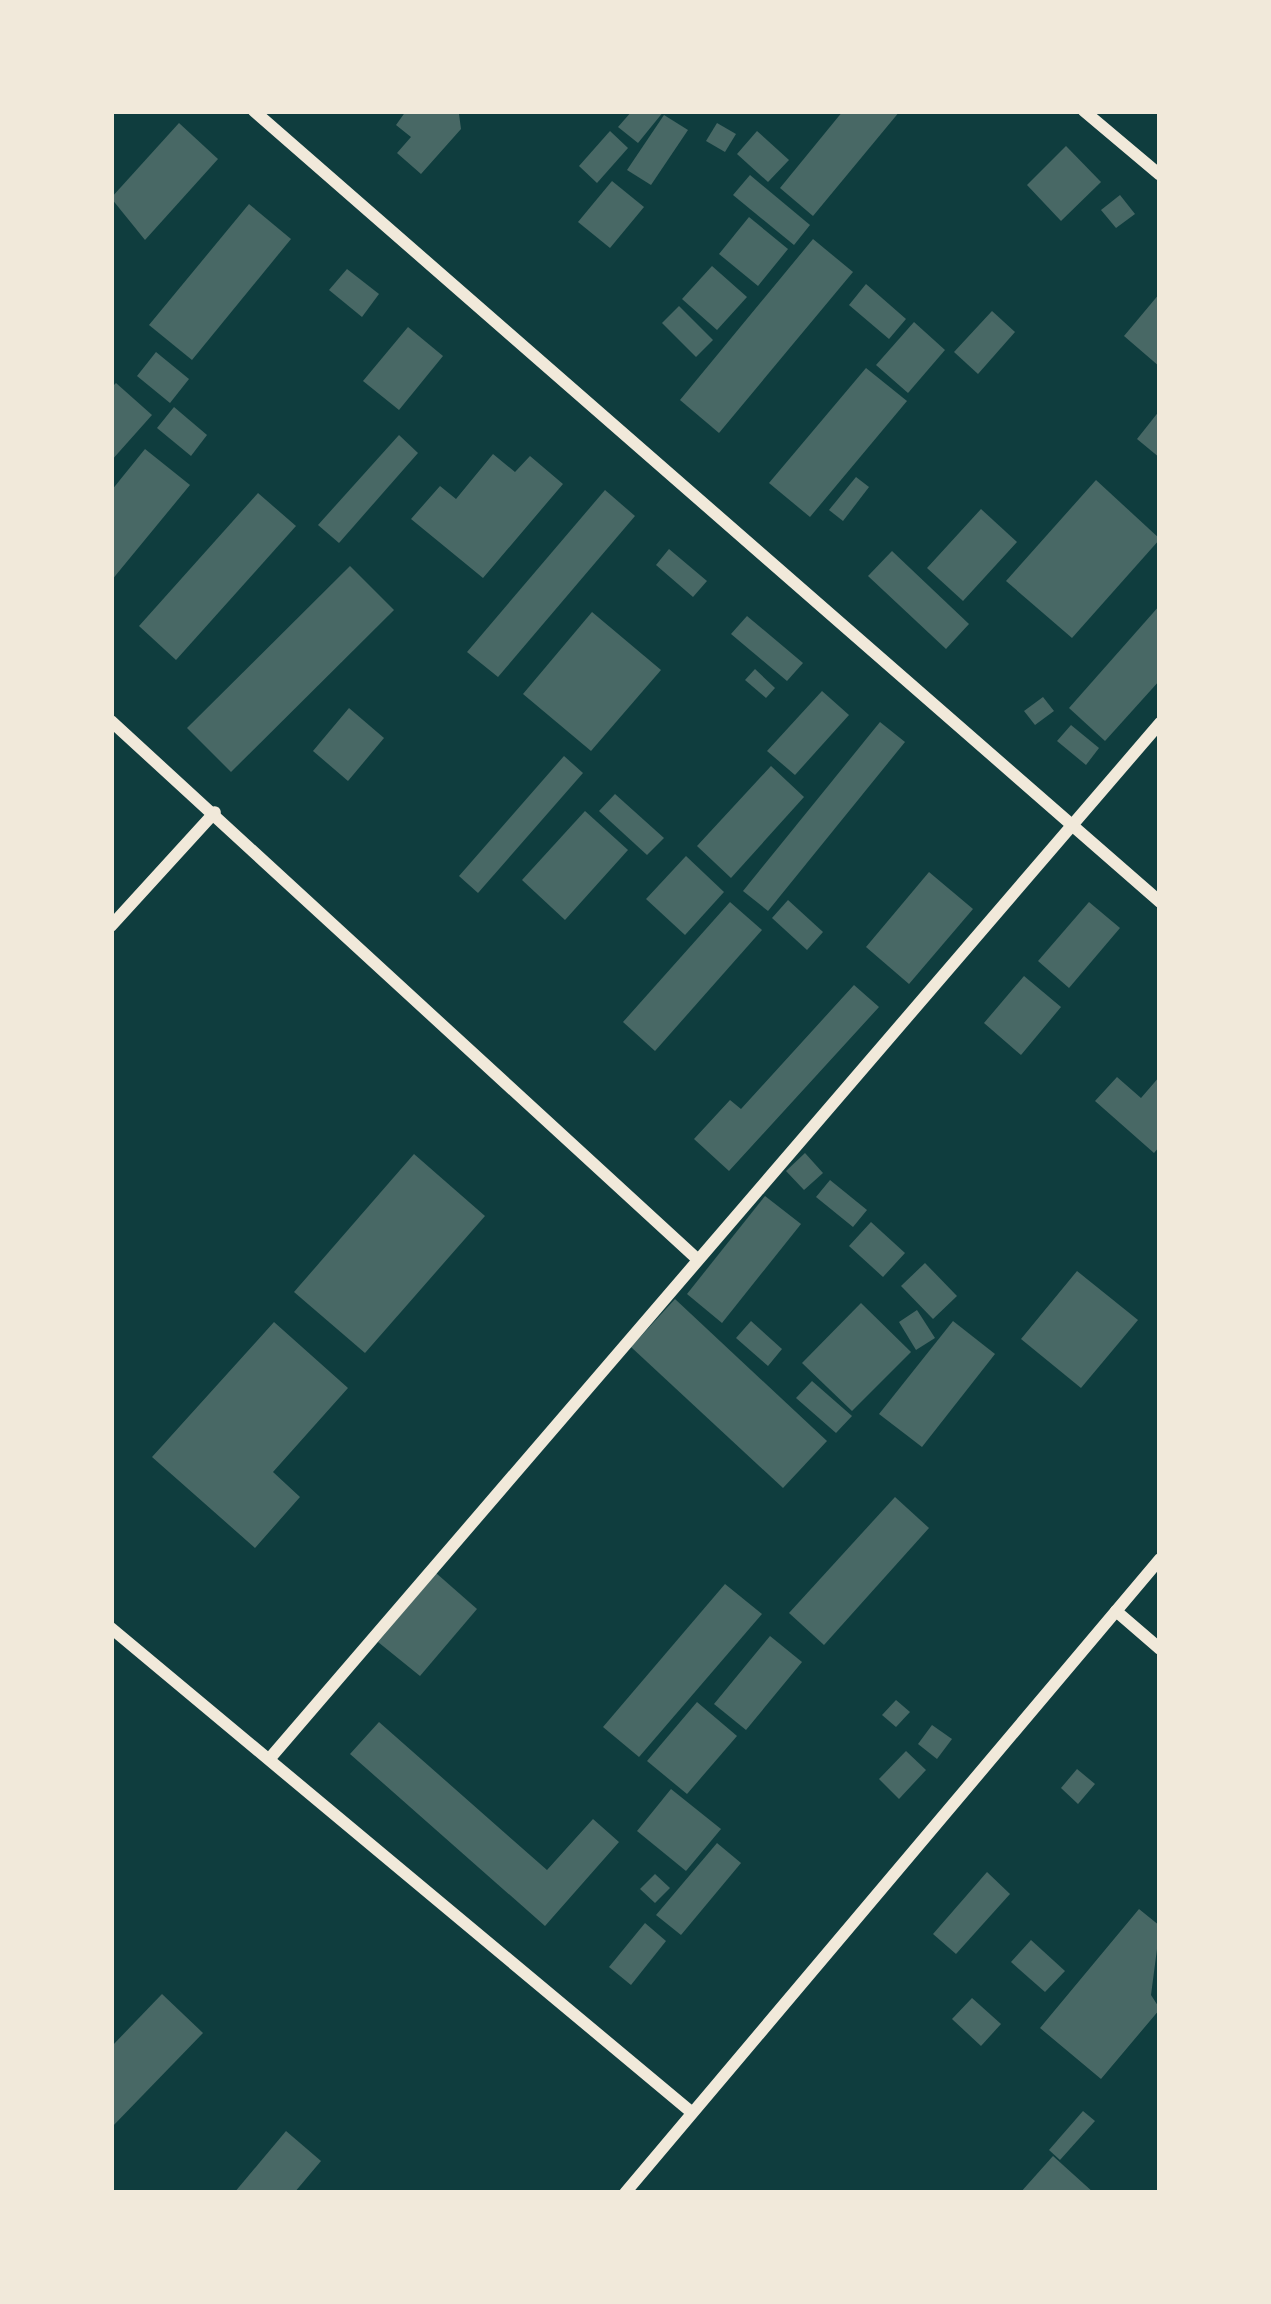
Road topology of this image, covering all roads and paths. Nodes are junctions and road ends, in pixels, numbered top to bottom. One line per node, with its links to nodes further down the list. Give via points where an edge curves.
1 (254, 111): 7 (street)
2 (1084, 111): 3 (street)
3 (1160, 175)
4 (111, 721): 6 (street)
5 (1160, 723): 7 (street)
6 (215, 812): 9 (street); 10 (street)
7 (1070, 825): 8 (street); 10 (street)
8 (1160, 902)
9 (111, 926)
10 (697, 1258): 15 (street)
11 (1160, 1559): 12 (street)
12 (1117, 1610): 14 (street); 16 (street)
13 (111, 1628): 15 (street)
14 (1160, 1649)
15 (271, 1757): 16 (street)
16 (689, 2110): 17 (street)
17 (625, 2193)

